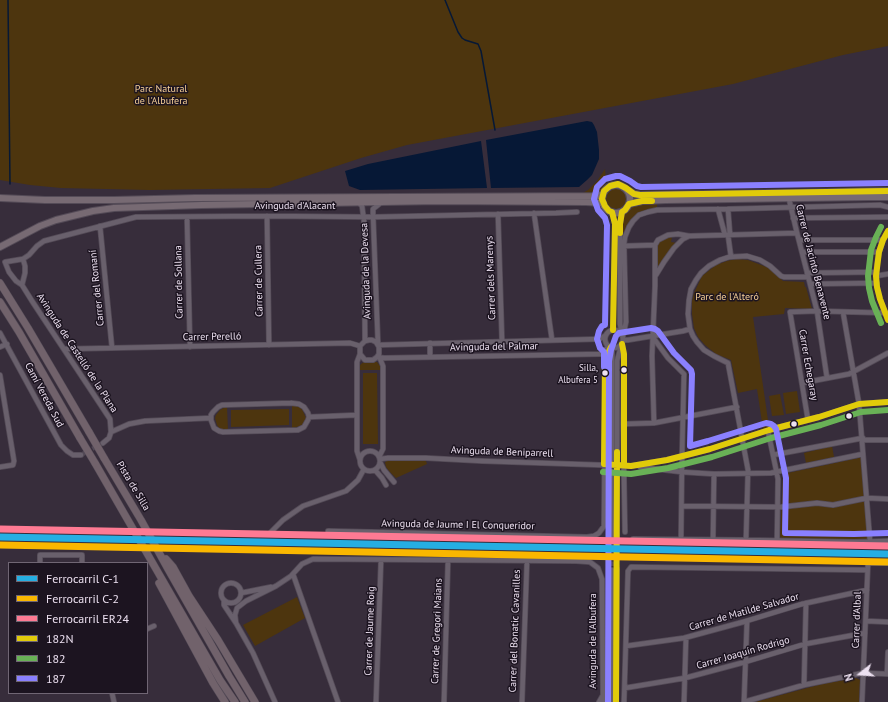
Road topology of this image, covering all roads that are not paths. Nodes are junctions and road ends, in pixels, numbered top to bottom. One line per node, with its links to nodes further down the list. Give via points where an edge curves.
1 (628, 191): 2 (main road, via 640,195); 3 (main road, via 622,186 613,185); 10 (main road)
2 (888, 191)
3 (603, 194): 5 (main road, Avinguda d'Alacant, via 114,200); 9 (main road)
4 (888, 197): 6 (main road)
5 (0, 198)
6 (789, 199): 10 (main road, via 642,201); 11 (street, Carrer de Jacinto Benavente)
7 (359, 202): 8 (main road, Avinguda d'Alacant); 21 (street, Avinguda de la Devesa); 35 (main road, Avinguda d'Alacant, via 93,210 40,226)
8 (382, 202): 9 (main road, Avinguda d'Alacant); 23 (street, Avinguda de la Devesa, via 373,209)
9 (603, 204): 16 (main road)
10 (630, 204): 17 (main road)
11 (790, 207): 12 (street); 14 (street); 25 (street, Carrer de Jacinto Benavente)
12 (888, 207)
13 (718, 210): 14 (street); 29 (street); 34 (street, via 657,210 639,215 629,227)
14 (728, 210): 29 (street)
15 (577, 212): 18 (street, Avinguda d'Alacant)
16 (612, 212): 17 (main road); 54 (street, via 615,224)
17 (622, 212): 59 (street)
18 (534, 213): 19 (street, Avinguda d'Alacant); 58 (street)
19 (498, 214): 23 (street, Avinguda d'Alacant); 61 (street, Carrer dels Marenys)
20 (267, 216): 21 (street, Avinguda d'Alacant); 22 (street, Avinguda d'Alacant); 65 (street, Carrer de Cullera)
21 (364, 216): 23 (street, Avinguda d'Alacant); 60 (street, Avinguda de la Devesa)
22 (187, 217): 26 (street, Avinguda d'Alacant, via 136,217); 68 (street, Carrer de Sollana)
23 (373, 217): 64 (street, Avinguda de la Devesa)
24 (888, 217): 25 (street)
25 (793, 218): 28 (street, Carrer de Jacinto Benavente)
26 (100, 226): 39 (street, Avinguda d'Alacant, via 44,241); 70 (street, Carrer del Romaní)
27 (888, 231): 32 (street)
28 (797, 233): 29 (street); 31 (street, Carrer de Jacinto Benavente)
29 (728, 235): 30 (street); 38 (street)
30 (689, 236): 33 (street, via 668,235 658,240); 42 (street, via 674,248)
31 (799, 240): 32 (street); 36 (street, Carrer de Jacinto Benavente)
32 (883, 240): 37 (street)
33 (655, 245): 34 (street); 42 (street)
34 (624, 246): 59 (street, via 626,322)
35 (0, 247)
36 (802, 252): 37 (street); 43 (street, Carrer de Jacinto Benavente)
37 (879, 252): 40 (street)
38 (731, 257): 43 (street, via 747,256 760,260 784,277); 53 (street, via 710,266 696,280 688,300)
39 (23, 260): 47 (street, via 25,273); 47 (street, Avinguda de Castelló de la Plana, via 5,262 9,272)
40 (876, 274): 41 (street); 43 (street); 45 (street)
41 (888, 274)
42 (656, 275): 57 (street)
43 (808, 275): 46 (street, Carrer de Jacinto Benavente)
44 (0, 283): 132 (highway, Pista de Silla, bridge)
45 (877, 283): 46 (street); 51 (street)
46 (810, 284): 49 (street, Carrer de Jacinto Benavente)
47 (22, 285): 71 (street, Avinguda de Castelló de la Plana)
48 (0, 302): 133 (highway, bridge)
49 (817, 311): 50 (street); 78 (street, Carrer de Jacinto Benavente); 79 (street, Carrer Echegaray, via 790,312)
50 (843, 312): 51 (street); 76 (street)
51 (886, 313): 52 (street)
52 (888, 320)
53 (690, 329): 57 (street); 82 (street, via 704,350 728,363)
54 (613, 330): 56 (street); 59 (street, via 618,331)
55 (0, 332): 63 (street, Camí Vereda Sud)
56 (606, 336): 58 (street, Avinguda del Palmar, via 600,339); 69 (street, via 605,341)
57 (652, 336): 59 (street); 86 (street, via 684,374); 88 (street)
58 (552, 340): 61 (street, Avinguda del Palmar)
59 (622, 340): 69 (street, via 618,347); 69 (street, via 617,358 614,459); 89 (street)
60 (365, 341): 64 (street, via 372,340); 66 (street)
61 (502, 342): 62 (street, Avinguda del Palmar)
62 (430, 343): 64 (street, Avinguda del Palmar); 75 (street)
63 (7, 344): 67 (street); 97 (street, Camí Vereda Sud, via 61,445 73,455)
64 (378, 344): 74 (street)
65 (269, 345): 66 (street, Carrer Perelló); 68 (street, Carrer Perelló)
66 (360, 346): 73 (street)
67 (0, 347)
68 (190, 347): 70 (street, Carrer Perelló)
69 (611, 347): 75 (street, Avinguda del Palmar, via 601,354); 102 (street, via 605,360)
70 (112, 348): 71 (street, Carrer Perelló)
71 (64, 350): 91 (street, Avinguda de Castelló de la Plana, via 110,419)
72 (888, 353): 76 (street)
73 (360, 354): 74 (street, via 368,360); 83 (street, via 356,362)
74 (379, 356): 75 (street, Avinguda del Palmar); 100 (street, via 383,366 383,448)
75 (430, 357)
76 (854, 371): 78 (street); 81 (street)
77 (0, 375): 105 (street, via 14,461 13,465)
78 (827, 378): 79 (street)
79 (802, 383): 87 (street, Carrer Echegaray)
80 (888, 402): 81 (street)
81 (859, 404): 87 (street); 93 (street)
82 (737, 407): 86 (street); 92 (street)
83 (357, 415): 84 (street); 101 (street, via 357,451)
84 (309, 416): 85 (street, via 300,404 222,404 213,412); 85 (street, via 304,427 291,431 223,432 214,428)
85 (211, 418): 91 (street, via 145,420)
86 (683, 418): 88 (street); 99 (street)
87 (808, 420): 90 (street)
88 (654, 423): 89 (street)
89 (623, 424): 103 (street)
90 (768, 431): 92 (street); 98 (street)
91 (111, 432): 95 (street)
92 (742, 438): 99 (street); 112 (street)
93 (863, 439): 94 (street); 96 (street); 98 (street)
94 (888, 440)
95 (103, 443)
96 (864, 454): 110 (street, Avinguda de Beniparrell); 115 (street)
97 (81, 455)
98 (773, 455): 110 (street)
99 (682, 456): 104 (street); 109 (street)
100 (380, 459): 101 (street, via 374,452 369,452); 102 (street, Avinguda de Beniparrell, via 426,458); 107 (street); 113 (street, via 384,470)
101 (360, 460): 106 (street)
102 (604, 464): 103 (street, Avinguda de Beniparrell); 122 (street, Avinguda de Jaume I El Conqueridor, via 604,526 600,534 587,538)
103 (624, 465): 104 (street, Avinguda de Beniparrell); 123 (street)
104 (631, 466): 109 (street, Avinguda de Beniparrell)
105 (0, 467)
106 (364, 469): 107 (street); 121 (street, via 358,480 346,491 303,506)
107 (375, 470): 114 (street)
108 (614, 471): 131 (street)
109 (682, 472): 111 (street, Avinguda de Beniparrell); 117 (street)
110 (776, 472): 112 (street, Avinguda de Beniparrell); 120 (street)
111 (714, 474): 112 (street, Avinguda de Beniparrell); 119 (street)
112 (748, 474): 118 (street)
113 (394, 482)
114 (386, 485)
115 (867, 498): 116 (street); 120 (street, via 833,505 817,503); 130 (street)
116 (888, 499)
117 (682, 506): 119 (street); 125 (street)
118 (748, 506): 119 (street); 120 (street); 127 (street)
119 (713, 507): 126 (street)
120 (780, 507): 128 (street)
121 (271, 532)
122 (328, 532)
123 (625, 532)
124 (633, 539): 125 (street)
125 (681, 540): 126 (street)
126 (713, 540): 127 (street)
127 (746, 540): 128 (street)
128 (777, 541): 130 (street)
129 (888, 541): 130 (street)
130 (870, 542)
131 (614, 543)
132 (159, 551): 169 (highway, Pista de Silla); 170 (highway, via 173,567)
133 (148, 555): 167 (highway, via 155,576); 168 (highway)
134 (381, 560): 135 (street); 141 (street, via 312,559 302,564); 173 (street, Carrer de Jaume Roig)
135 (448, 560): 136 (street); 174 (street, Carrer de Gregori Maians)
136 (526, 561): 166 (street, Avinguda de l'Albufera, via 590,562 598,568 602,579); 175 (street, Carrer del Bonatic Cavanilles)
137 (40, 562): 138 (street, via 40,555 82,554)
138 (82, 562)
139 (888, 563): 140 (street, Carrer d'Albal, via 868,563)
140 (867, 570): 143 (street, Carrer d'Albal); 158 (street, via 634,566 628,571)
141 (293, 574): 142 (street); 172 (street)
142 (276, 586): 144 (street); 147 (street)
143 (867, 590): 148 (street, Carrer de Matilde Salvador); 150 (street, Carrer d'Albal)
144 (241, 593): 145 (street); 146 (street, via 237,585 228,584 221,594)
145 (239, 599): 146 (street, via 232,603); 147 (street)
146 (224, 600): 152 (street, via 224,605)
147 (246, 602): 152 (street, via 237,608)
148 (806, 603): 149 (street, Carrer de Matilde Salvador); 157 (street)
149 (747, 621): 156 (street, Carrer de Matilde Salvador); 160 (street)
150 (866, 621): 151 (street); 155 (street, Carrer d'Albal)
151 (888, 622)
152 (236, 623): 171 (street)
153 (154, 626): 154 (street)
154 (148, 628)
155 (865, 632): 157 (street, Carrer Joaquín Rodrigo); 161 (street, Carrer d'Albal)
156 (686, 638): 158 (street, Carrer de Matilde Salvador); 163 (street)
157 (805, 644): 160 (street, Carrer Joaquín Rodrigo); 164 (street)
158 (626, 646): 165 (street)
159 (888, 652): 162 (street)
160 (745, 662): 163 (street, Carrer Joaquín Rodrigo); 182 (street)
161 (864, 673): 162 (street); 164 (street); 183 (street, Carrer d'Albal)
162 (887, 674)
163 (685, 678): 165 (street, Carrer Joaquín Rodrigo); 181 (street)
164 (804, 685): 182 (street)
165 (625, 688): 180 (street)
166 (603, 695): 176 (street); 177 (street, Avinguda de l'Albufera)
167 (226, 702)
168 (234, 702)
169 (245, 702)
170 (255, 702)
171 (275, 702)
172 (338, 702)
173 (376, 702)
174 (444, 702)
175 (522, 702)
176 (599, 702)
177 (604, 702)
178 (611, 702): 179 (street, Avinguda de l'Albufera, via 614,570)
179 (616, 702)
180 (624, 702)
181 (684, 702)
182 (744, 702)
183 (862, 702)

